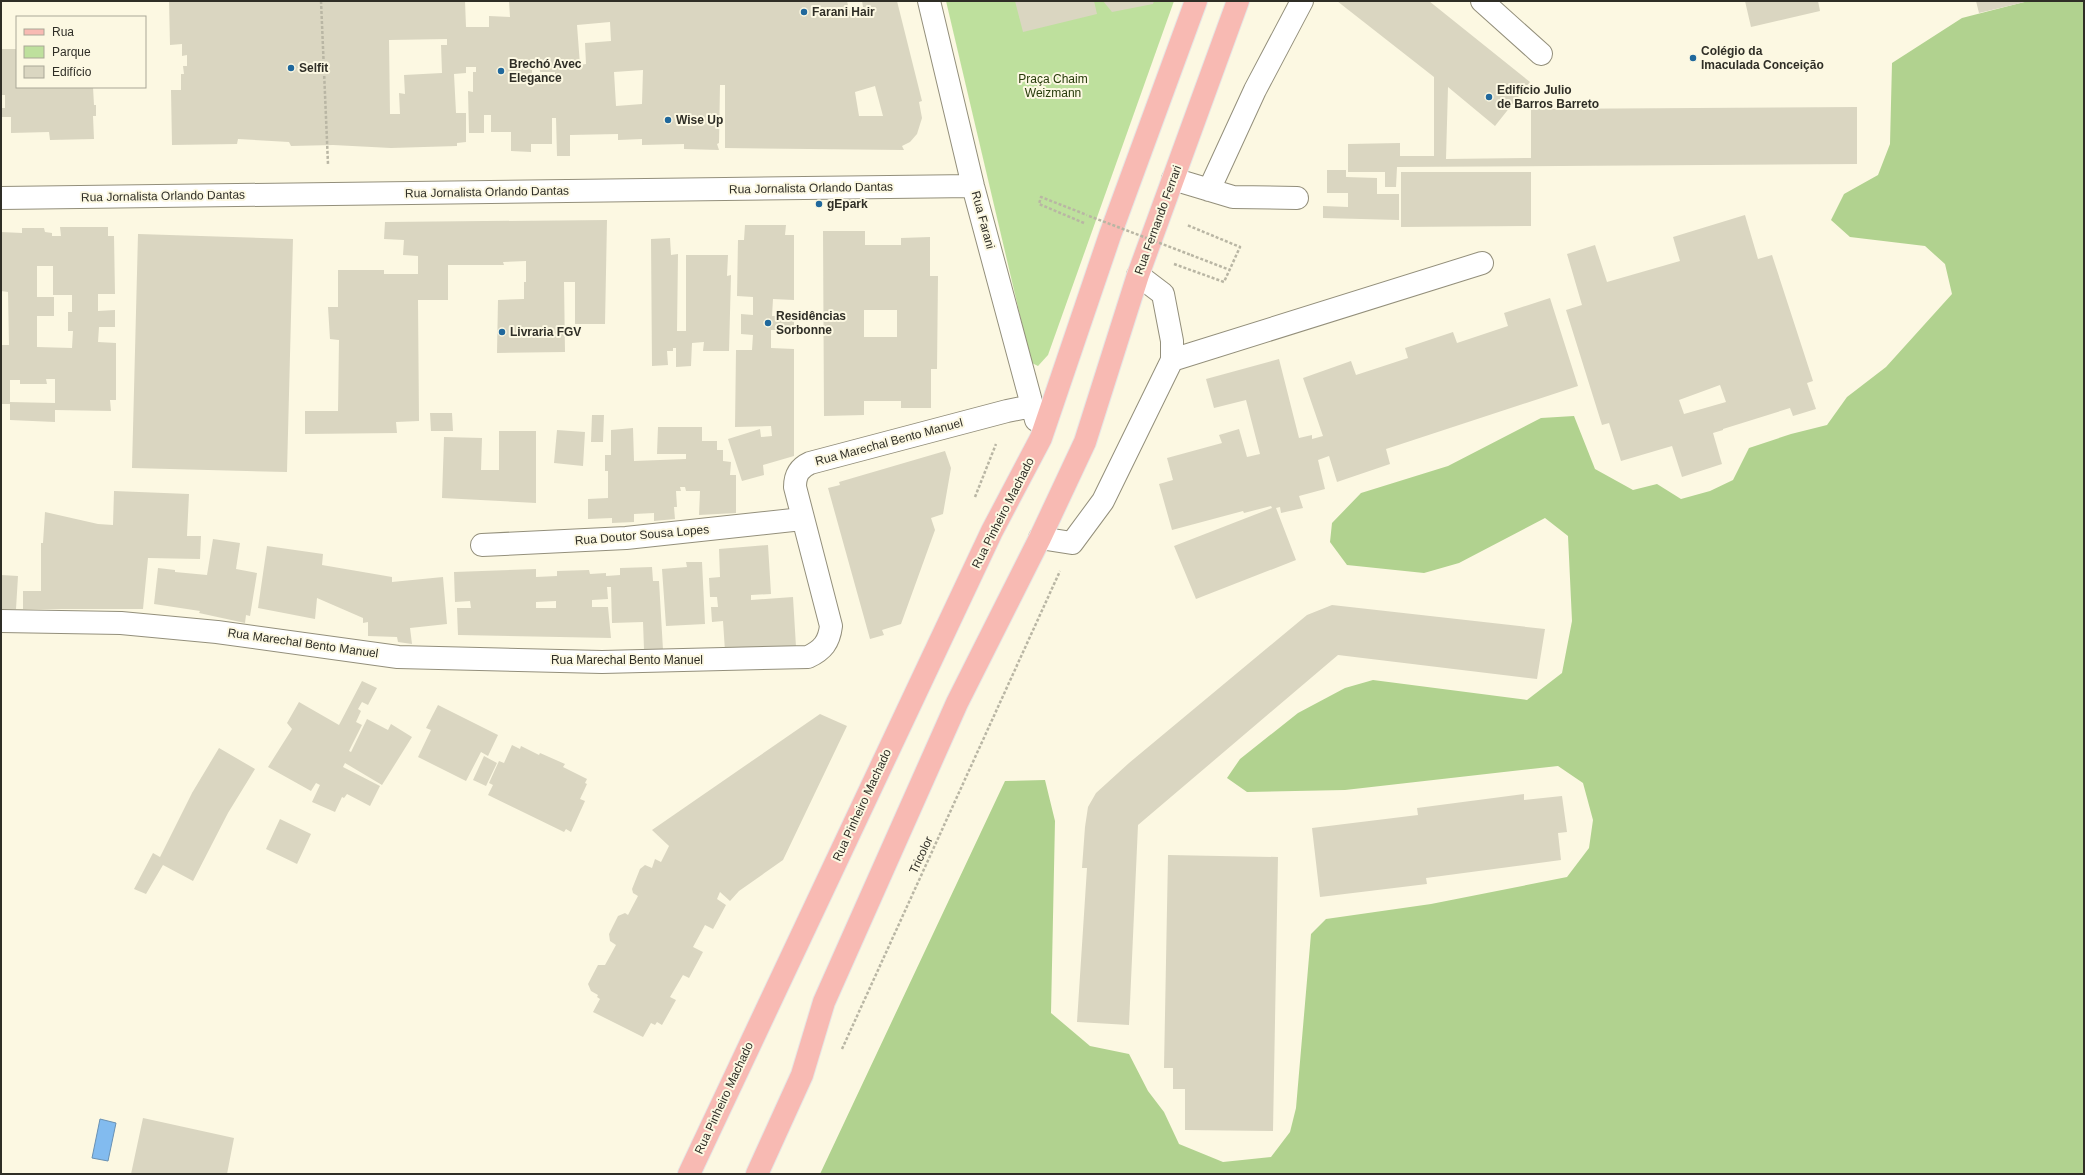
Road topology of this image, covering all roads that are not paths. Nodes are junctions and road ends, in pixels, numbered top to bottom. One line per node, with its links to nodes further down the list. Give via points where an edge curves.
1 (929, 1): 8 (street, Rua Farani)
2 (1196, 1): 16 (main road, via 1110,236)
3 (1238, 1): 7 (main road, Rua Fernando Ferrari)
4 (1302, 1): 9 (street, via 1255,90)
5 (1482, 1): 6 (street)
6 (1541, 54)
7 (1173, 179): 9 (street); 13 (main road, Rua Fernando Ferrari)
8 (973, 186): 10 (street, Rua Jornalista Orlando Dantas); 15 (street, Rua Farani)
9 (1209, 190): 11 (street, via 1234,197)
10 (1, 198)
11 (1297, 198)
12 (1482, 263): 14 (street)
13 (1138, 275): 14 (street, via 1163,294 1172,341); 18 (main road, Rua Fernando Ferrari, via 1085,442)
14 (1172, 360): 18 (street, via 1103,501 1072,543)
15 (1032, 406): 16 (street, Rua Farani); 17 (street, Rua Marechal Bento Manuel, via 803,466 795,480)
16 (1041, 438): 21 (main road, Rua Pinheiro Machado, via 992,531)
17 (802, 519): 19 (street, Rua Doutor Sousa Lopes, via 626,538); 20 (street, Rua Marechal Bento Manuel, via 831,626 830,638 824,647 808,657 602,662 398,657 217,632 121,624)
18 (1040, 538): 22 (main road, via 948,725 824,1002 802,1076)
19 (482, 545)
20 (1, 621)
21 (689, 1174)
22 (757, 1174)

